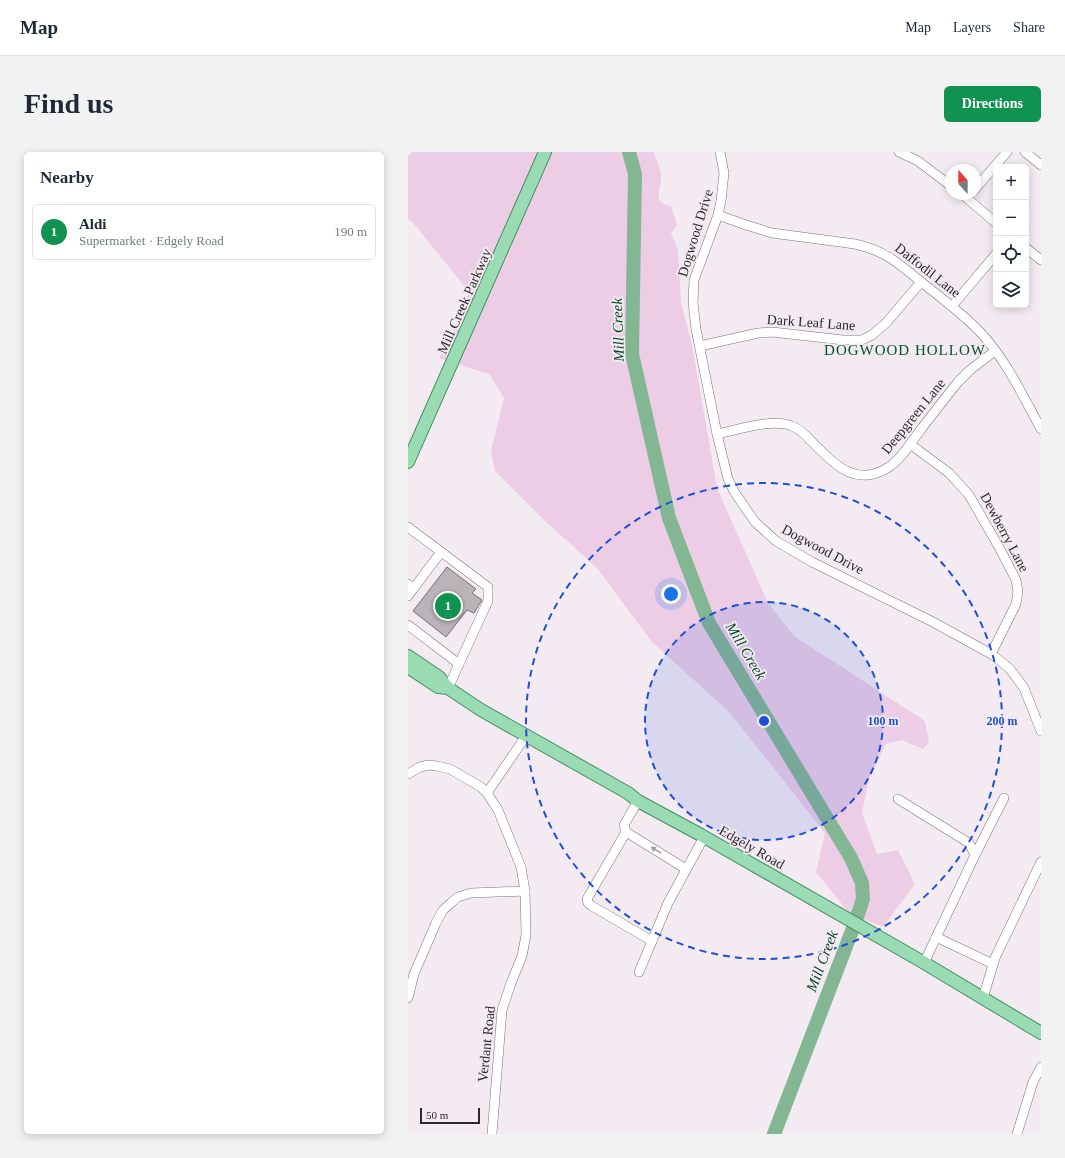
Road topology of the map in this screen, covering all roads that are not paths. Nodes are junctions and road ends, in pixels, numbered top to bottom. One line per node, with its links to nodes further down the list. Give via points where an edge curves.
1 (545, 152): 22 (main road, Mill Creek Parkway)
2 (720, 152): 10 (street, Dogwood Drive, via 724,173)
3 (899, 152): 7 (street)
4 (1008, 152): 8 (street)
5 (1025, 152): 6 (street)
6 (1041, 165)
7 (945, 182)
8 (981, 182)
9 (971, 200): 11 (street)
10 (718, 214): 15 (street, Daffodil Lane, via 772,233 868,247 891,257); 17 (street, Dogwood Drive, via 694,280 693,303)
11 (993, 220)
12 (1029, 250): 14 (street)
13 (993, 258): 16 (street)
14 (1041, 260)
15 (921, 282): 16 (street, Daffodil Lane); 17 (street, Dark Leaf Lane, via 886,323 862,340 772,332)
16 (952, 306): 18 (street, Daffodil Lane)
17 (700, 346): 20 (street, Dogwood Drive)
18 (996, 351): 19 (street, Daffodil Lane); 21 (street, Deepgreen Lane, via 958,382)
19 (1041, 428)
20 (717, 434): 21 (street, Deepgreen Lane, via 775,423 792,426 835,464 847,472 862,475 878,472 890,466); 28 (street, Dogwood Drive, via 728,479 735,493 755,522 776,542)
21 (910, 444): 28 (street, Dewberry Lane, via 949,473 966,491 978,508 1016,580 1016,604)
22 (411, 449): 23 (main road, Mill Creek Parkway)
23 (408, 462)
24 (408, 527): 25 (street)
25 (441, 552): 26 (street); 30 (street, via 488,587 488,601)
26 (410, 590)
27 (408, 625): 30 (street)
28 (991, 654): 33 (street, Dogwood Drive, via 1010,669 1024,688)
29 (408, 656): 32 (main road, Edgely Road, via 439,677)
30 (459, 664): 32 (street)
31 (408, 667): 32 (main road, Edgely Road, via 438,687)
32 (448, 688): 34 (main road, Edgely Road)
33 (1041, 731)
34 (526, 736): 36 (street); 39 (main road, Edgely Road)
35 (408, 774): 36 (street, Verdant Road, via 429,765 450,768)
36 (488, 793): 45 (street, Verdant Road, via 518,857)
37 (1004, 798): 42 (street)
38 (898, 799): 42 (street, via 969,843)
39 (638, 801): 40 (street, via 624,826); 41 (main road, Edgely Road)
40 (626, 832): 44 (street, one-way to 40); 47 (street, via 587,899 592,906)
41 (704, 837): 44 (street); 48 (main road, Edgely Road)
42 (975, 855): 46 (street)
43 (1041, 862): 49 (street)
44 (686, 869): 47 (street, via 668,902)
45 (525, 891): 51 (street, via 470,893 458,897 443,910 414,974); 55 (street, Verdant Road, via 526,935 522,956 502,1010)
46 (936, 937): 48 (street); 49 (street)
47 (652, 941): 50 (street)
48 (924, 963): 52 (main road, Edgely Road)
49 (993, 964): 52 (street)
50 (639, 972)
51 (408, 998)
52 (983, 998): 53 (main road, Edgely Road)
53 (1041, 1033)
54 (1041, 1067): 56 (street, via 1033,1082)
55 (492, 1134)
56 (1017, 1134)

